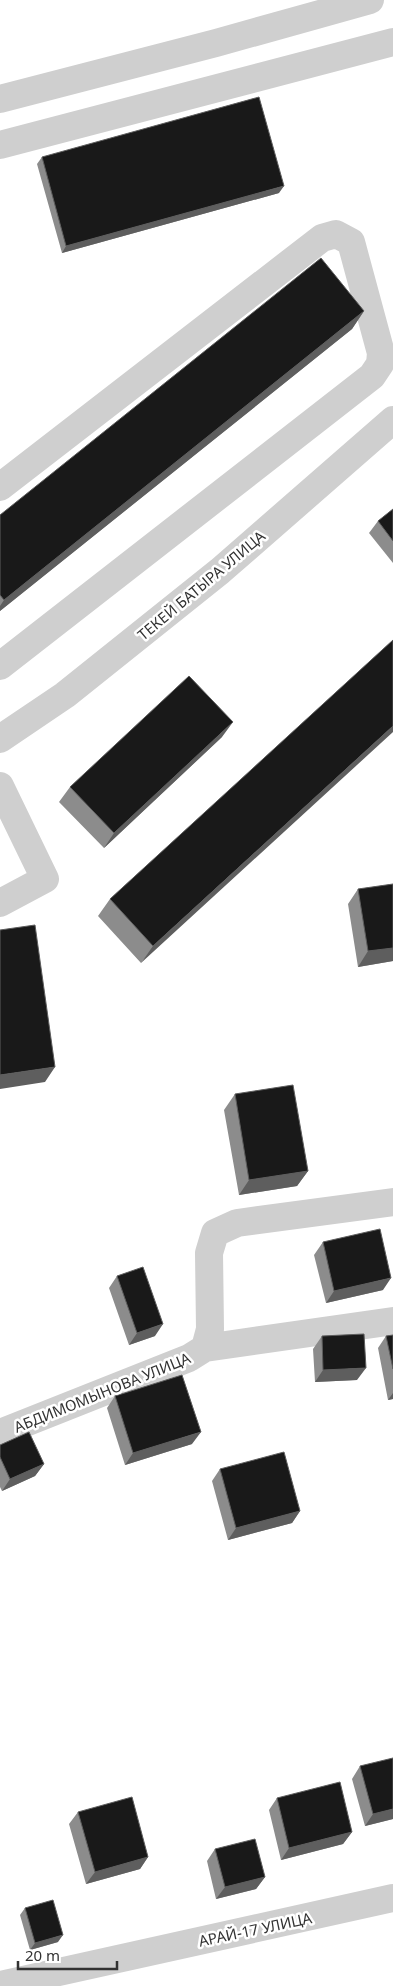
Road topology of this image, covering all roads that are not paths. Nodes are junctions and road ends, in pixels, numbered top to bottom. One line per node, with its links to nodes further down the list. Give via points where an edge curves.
1 (370, 0): 3 (street)
2 (393, 42): 4 (street)
3 (0, 99)
4 (0, 145)
5 (393, 420): 8 (street, ТЕКЕЙ БАТЫРА УЛИЦА, via 220,571 65,695)
6 (0, 487): 7 (street, via 322,238 336,234 351,242 381,353 380,364 372,376)
7 (0, 666)
8 (0, 739)
9 (0, 786): 10 (street, via 45,880)
10 (0, 903)
11 (393, 1202): 13 (street, АБДИМОМЫНОВА УЛИЦА, via 237,1223 216,1232 209,1252 210,1329)
12 (393, 1321): 13 (street)
13 (205, 1348): 14 (street, АБДИМОМЫНОВА УЛИЦА, via 189,1358)
14 (0, 1433)
15 (393, 1898): 16 (street, АРАЙ-17 УЛИЦА)
16 (0, 1985)

